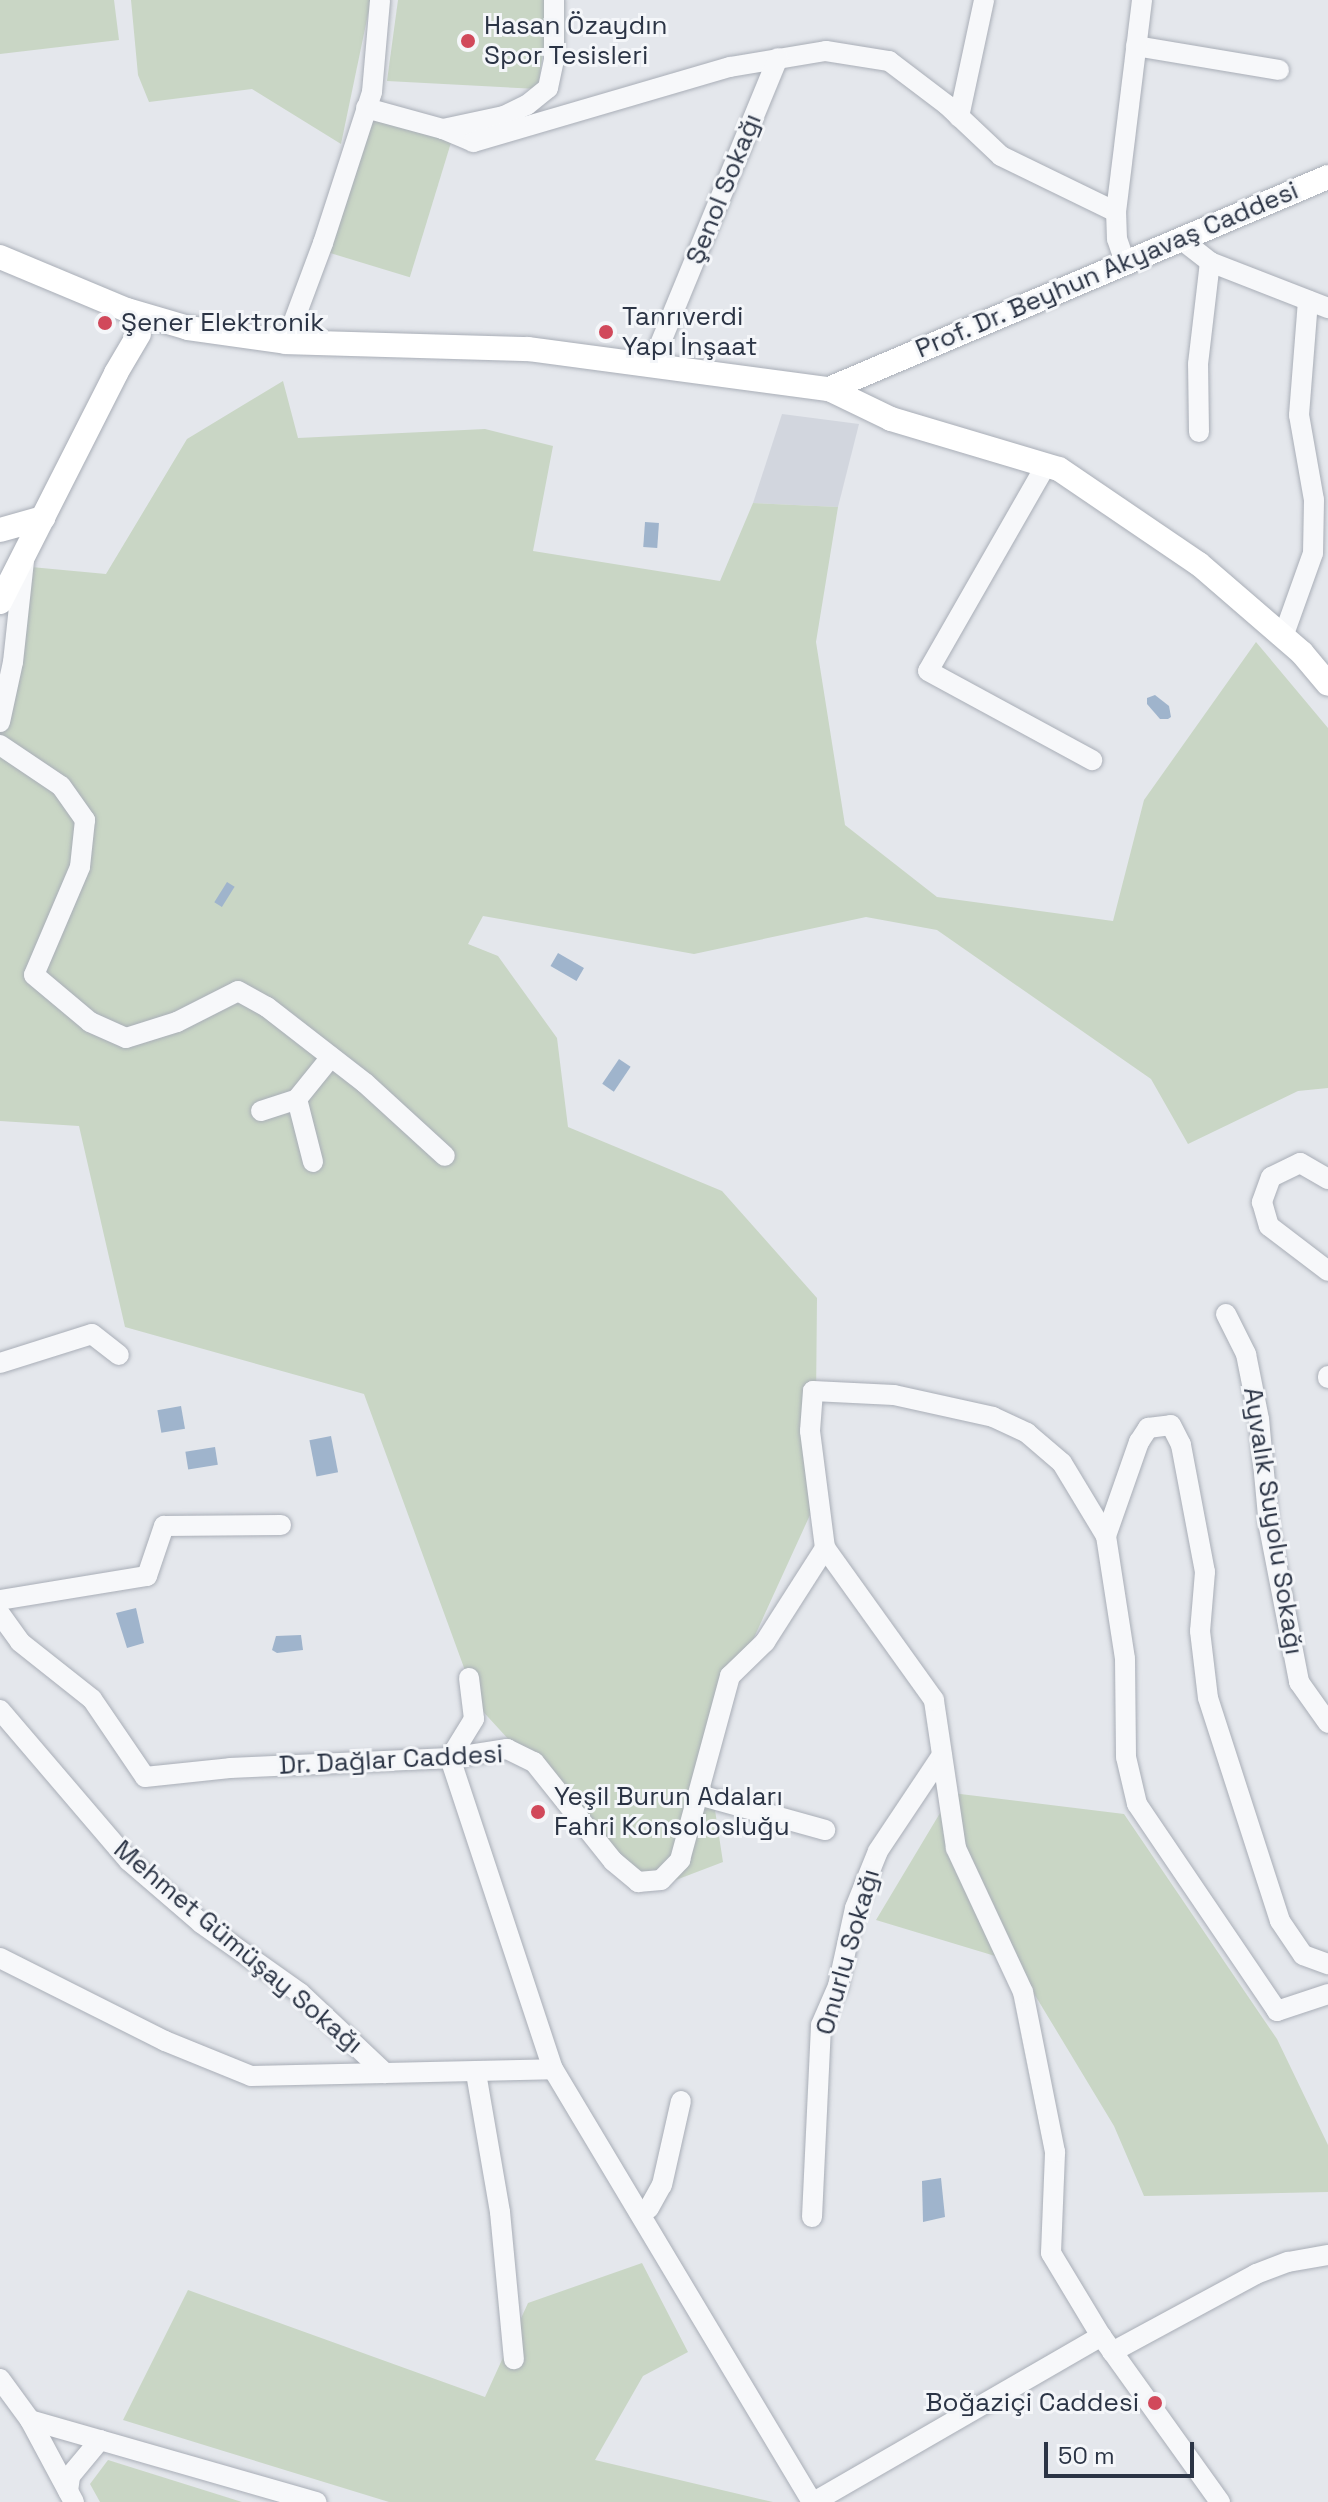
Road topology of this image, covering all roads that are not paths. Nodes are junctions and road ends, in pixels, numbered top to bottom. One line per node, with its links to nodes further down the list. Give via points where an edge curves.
1 (380, 0): 8 (street)
2 (554, 0): 10 (street, via 554,60 548,88 504,116)
3 (984, 0): 9 (street)
4 (1142, 0): 5 (street)
5 (1136, 46): 7 (street); 12 (street)
6 (778, 58): 9 (street, via 826,51 889,61); 10 (street, via 730,67 473,142); 23 (street, Şenol Sokağı)
7 (1279, 70)
8 (366, 108): 10 (street); 22 (street)
9 (959, 117): 12 (street, via 1001,156)
10 (443, 129)
11 (1328, 177): 13 (main road, Prof. Dr. Beyhun Akyavaş Caddesi)
12 (1116, 212): 16 (street, via 1117,239)
13 (1182, 240): 15 (street); 16 (main road, Prof. Dr. Beyhun Akyavaş Caddesi)
14 (0, 257): 19 (main road)
15 (1210, 262): 17 (street); 25 (street, via 1198,364)
16 (1126, 265): 24 (main road, Prof. Dr. Beyhun Akyavaş Caddesi)
17 (1308, 300): 18 (street); 31 (street, via 1299,415 1314,500 1313,553)
18 (1328, 308)
19 (127, 310): 20 (main road); 21 (main road)
20 (168, 325): 21 (main road); 22 (main road)
21 (139, 334): 27 (main road)
22 (286, 342): 23 (main road, via 528,349)
23 (651, 366): 24 (main road)
24 (829, 389): 26 (main road, via 891,419)
25 (1199, 432)
26 (1046, 465): 31 (main road, via 1199,564); 35 (street, via 928,671)
27 (43, 518): 28 (main road); 29 (main road)
28 (0, 530)
29 (25, 553): 30 (main road); 33 (street, via 13,662)
30 (2, 589)
31 (1283, 637): 32 (main road)
32 (1328, 684)
33 (0, 722)
34 (0, 745): 36 (street, via 61,786 85,820 80,867 34,975 90,1022 126,1038 177,1022 238,991)
35 (1092, 760)
36 (331, 1057): 37 (street); 39 (street)
37 (297, 1099): 38 (street); 40 (street)
38 (261, 1111)
39 (445, 1156)
40 (313, 1162)
41 (1328, 1179): 42 (street, via 1300,1163 1271,1177 1262,1202 1269,1226)
42 (1328, 1271)
43 (1226, 1314): 53 (street, Ayvalık Suyolu Sokağı, via 1246,1354 1269,1527 1299,1682)
44 (119, 1355): 45 (street, via 92,1334)
45 (0, 1363)
46 (281, 1525): 49 (street, via 164,1526 147,1576)
47 (1106, 1536): 48 (street, via 1062,1463 1027,1433 993,1417 894,1395 813,1391 810,1431); 59 (street, via 1139,1442 1148,1428 1171,1425 1181,1445 1205,1572 1200,1631 1208,1698 1280,1921 1303,1955); 60 (street, via 1125,1659 1126,1757 1137,1804 1277,2011)
48 (825, 1548): 54 (street, via 934,1700); 56 (street, Dr. Dağlar Caddesi, via 765,1642 730,1676)
49 (0, 1600)
50 (0, 1614): 55 (street, Dr. Dağlar Caddesi, via 20,1642 92,1699 145,1777)
51 (469, 1678): 55 (street, via 474,1719)
52 (0, 1710): 62 (street, Mehmet Gümüşay Sokağı, via 129,1861 201,1923 300,1993)
53 (1328, 1723)
54 (942, 1755): 66 (street, Onurlu Sokağı, via 878,1851 855,1908 838,1986 821,2025); 68 (street, via 956,1848 1023,1992 1055,2152 1051,2253)
55 (450, 1758): 56 (street, Dr. Dağlar Caddesi, via 507,1749 534,1762 613,1861 638,1882 661,1880 680,1860); 61 (street)
56 (699, 1795): 57 (street)
57 (825, 1830)
58 (0, 1958): 62 (street, via 165,2041 251,2076)
59 (1328, 1964)
60 (1328, 1994)
61 (553, 2069): 63 (street); 65 (street)
62 (385, 2073): 63 (street)
63 (476, 2073): 69 (street, via 500,2212)
64 (681, 2101): 65 (street, via 662,2185)
65 (641, 2213): 75 (street)
66 (812, 2217)
67 (1328, 2255): 68 (street, via 1256,2274)
68 (1106, 2344): 75 (street); 76 (street)
69 (514, 2359)
70 (0, 2379): 71 (street)
71 (30, 2420): 72 (street); 73 (street)
72 (100, 2440): 73 (street, via 70,2476); 74 (street)
73 (71, 2497)
74 (316, 2502)
75 (813, 2502)
76 (1220, 2502)

